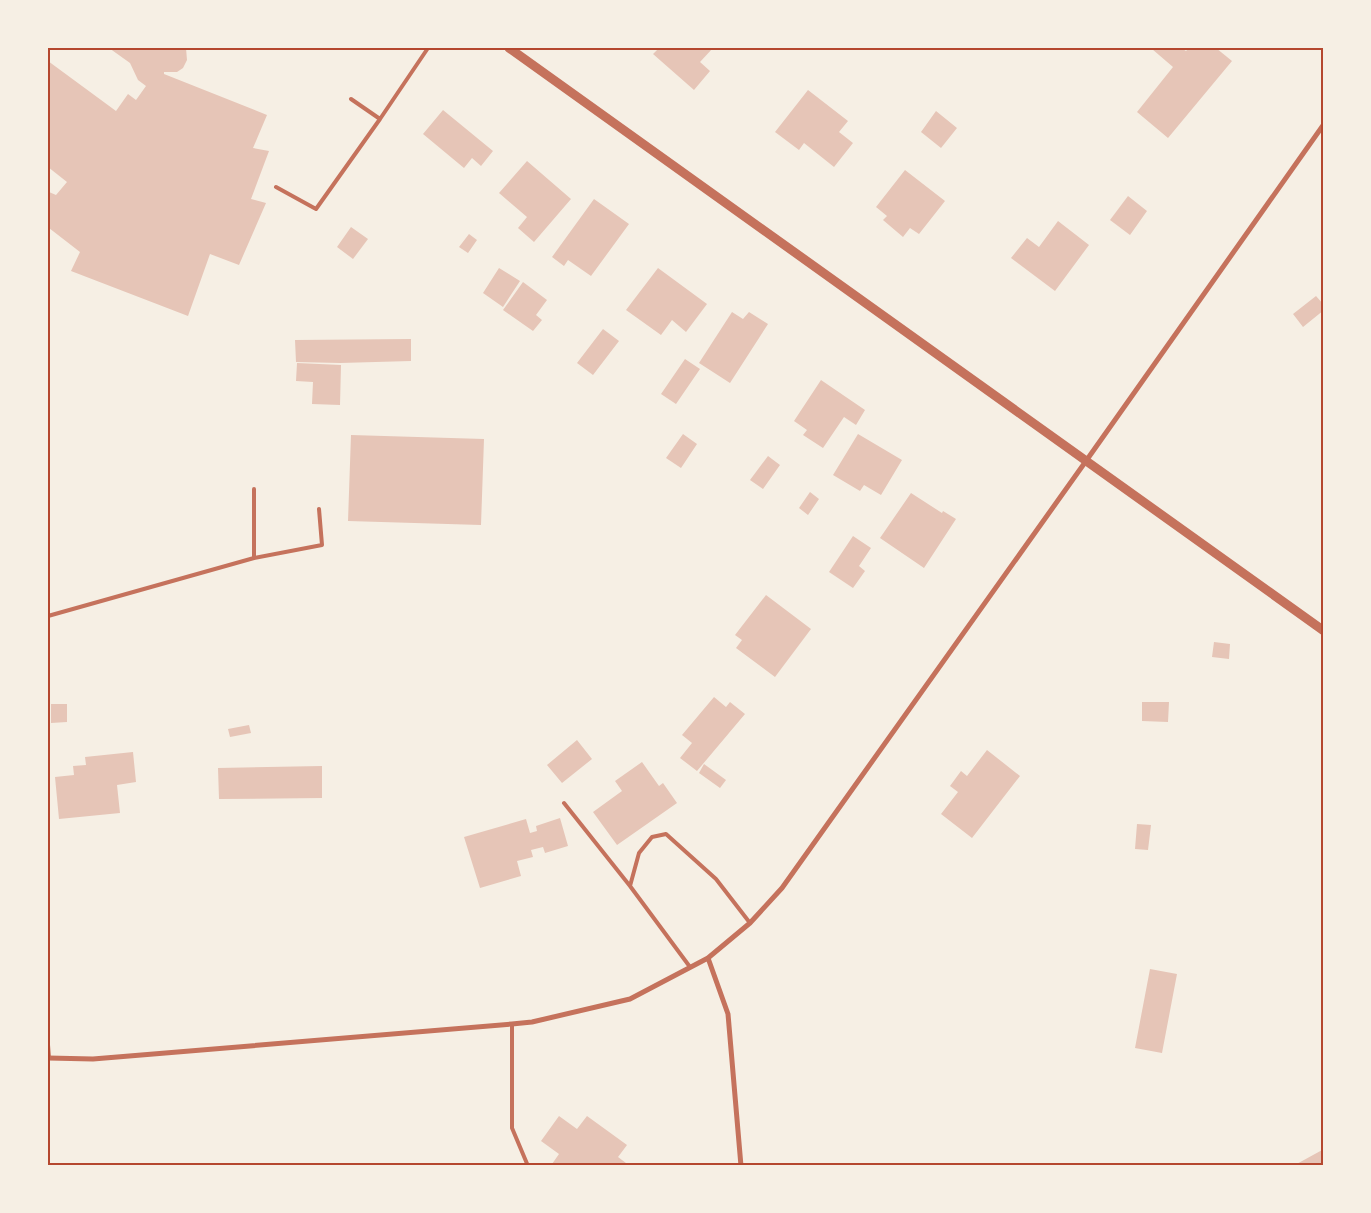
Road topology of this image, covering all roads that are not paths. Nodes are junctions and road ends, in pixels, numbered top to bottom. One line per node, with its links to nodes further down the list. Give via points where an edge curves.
1 (428, 48): 4 (lane)
2 (509, 48): 7 (street)
3 (351, 99): 4 (lane)
4 (380, 119): 6 (lane, via 316,208)
5 (1324, 124): 7 (street)
6 (276, 187)
7 (1086, 461): 12 (street); 15 (street, via 782,888)
8 (254, 489): 10 (lane)
9 (319, 509): 10 (lane, via 322,545)
10 (254, 558): 11 (lane)
11 (48, 616)
12 (1324, 631)
13 (564, 803): 14 (lane)
14 (630, 886): 15 (lane, via 639,852 652,837 666,834 716,880); 17 (lane)
15 (750, 923): 16 (street)
16 (708, 958): 17 (street); 22 (street, via 728,1014)
17 (690, 967): 18 (street, via 630,998)
18 (512, 1024): 20 (street, via 93,1059); 21 (lane, via 512,1128)
19 (48, 1045): 20 (lane)
20 (48, 1058)
21 (528, 1166)
22 (741, 1166)

